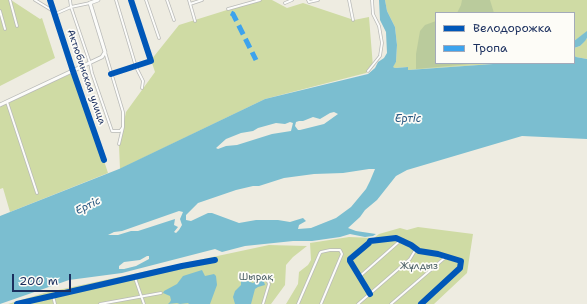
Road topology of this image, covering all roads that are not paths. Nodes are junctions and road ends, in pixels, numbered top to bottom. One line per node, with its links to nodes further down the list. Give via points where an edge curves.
1 (10, 0): 28 (street)
2 (35, 0): 24 (street)
3 (50, 0): 24 (street, Актюбинская улица)
4 (70, 0): 21 (street)
5 (98, 0): 19 (main road)
6 (116, 0): 33 (street)
7 (131, 0): 33 (street, via 151,61)
8 (146, 0): 30 (street)
9 (166, 0): 25 (street)
10 (189, 0): 20 (street)
11 (202, 0): 20 (street)
12 (260, 0): 22 (street)
13 (292, 0): 18 (street)
14 (308, 0): 15 (street)
15 (318, 0)
16 (349, 0): 26 (street)
17 (372, 0): 34 (street, via 373,14 379,26 382,42 380,56)
18 (285, 3)
19 (90, 4): 21 (street); 31 (main road)
20 (190, 4): 27 (street)
21 (71, 7): 24 (street); 32 (street)
22 (228, 9)
23 (0, 10): 29 (street)
24 (54, 12): 35 (street, Актюбинская улица)
25 (174, 20)
26 (353, 20)
27 (195, 21)
28 (17, 26)
29 (5, 29)
30 (159, 38)
31 (105, 52): 32 (main road, via 102,57); 36 (street)
32 (90, 63): 35 (main road); 40 (street, via 112,132 120,131)
33 (136, 67): 36 (street); 37 (street, via 143,81)
34 (368, 70)
35 (73, 71): 38 (main road); 42 (street, Актюбинская улица)
36 (112, 74): 40 (street, via 123,112)
37 (142, 88)
38 (7, 102): 39 (main road); 43 (street)
39 (0, 105)
40 (123, 127): 41 (street)
41 (120, 144)
42 (104, 160)
43 (37, 193)
44 (401, 240): 45 (street); 48 (street); 48 (street, via 389,238 370,241 350,260)
45 (416, 249): 46 (street); 52 (street, via 410,259)
46 (447, 256): 64 (street); 65 (street, via 459,260 462,263 460,268)
47 (215, 260): 49 (street)
48 (359, 277): 52 (street)
49 (135, 278): 53 (street); 54 (street)
50 (267, 279): 60 (street, via 269,284)
51 (161, 293): 54 (street)
52 (370, 294): 63 (street)
53 (53, 296): 55 (street); 57 (street)
54 (142, 296): 58 (street); 59 (street)
55 (20, 303): 56 (street)
56 (16, 304)
57 (55, 304)
58 (100, 304)
59 (144, 304)
60 (263, 304)
61 (298, 304): 62 (street, via 320,253 340,250 342,254)
62 (321, 304)
63 (358, 304)
64 (391, 304)
65 (421, 304)

